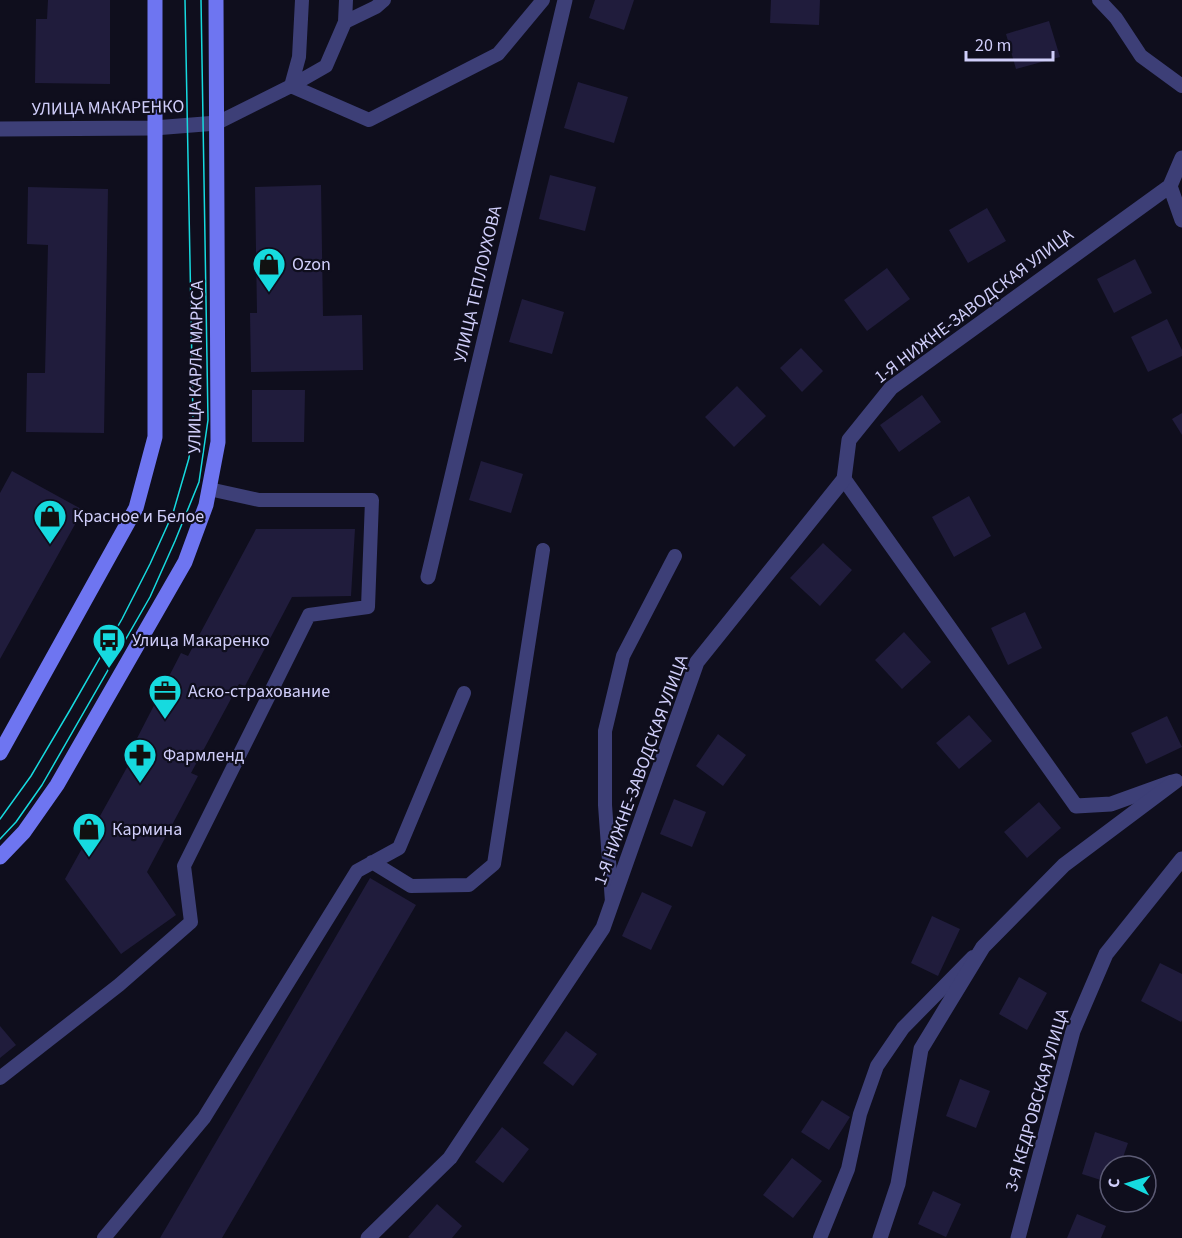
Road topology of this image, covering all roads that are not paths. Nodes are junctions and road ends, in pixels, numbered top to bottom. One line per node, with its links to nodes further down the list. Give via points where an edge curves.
1 (156, 0): 13 (main road)
2 (216, 0): 12 (main road, УЛИЦА КАРЛА МАРКСА)
3 (302, 0): 10 (lane, via 299,57)
4 (346, 0): 9 (lane)
5 (384, 0): 9 (lane)
6 (543, 0): 10 (lane, via 498,54 369,120)
7 (564, 0): 22 (street, УЛИЦА ТЕПЛОУХОВА)
8 (1099, 0): 11 (lane, via 1142,56)
9 (345, 22): 10 (lane, via 326,66)
10 (291, 86): 12 (lane)
11 (1182, 86)
12 (216, 123): 13 (street, УЛИЦА МАКАРЕНКО); 19 (main road, УЛИЦА КАРЛА МАРКСА, via 218,442)
13 (154, 128): 14 (street, УЛИЦА МАКАРЕНКО); 24 (main road, via 155,437 136,508)
14 (0, 129)
15 (1182, 158): 16 (street)
16 (1170, 186): 17 (street); 18 (street, 1-Я НИЖНЕ-ЗАВОДСКАЯ УЛИЦА, via 891,388 849,440)
17 (1182, 220)
18 (844, 479): 25 (street, via 1076,806 1111,804); 29 (street, 1-Я НИЖНЕ-ЗАВОДСКАЯ УЛИЦА, via 698,662)
19 (209, 489): 26 (main road, УЛИЦА КАРЛА МАРКСА, via 185,562 57,785 24,832); 31 (lane, via 260,500 372,500 368,607 309,615 184,866 191,922 119,985)
20 (543, 550): 28 (lane, via 494,864 469,885 411,886)
21 (675, 556): 29 (lane, via 623,656 604,731)
22 (428, 577)
23 (464, 693): 28 (lane, via 399,848)
24 (0, 753)
25 (1179, 779): 30 (street, via 1064,865)
26 (0, 857)
27 (1182, 859): 36 (street, 3-Я КЕДРОВСКАЯ УЛИЦА, via 1106,954 1073,1031)
28 (372, 862): 32 (lane, via 357,871 204,1118)
29 (612, 904): 33 (street, 1-Я НИЖНЕ-ЗАВОДСКАЯ УЛИЦА, via 603,928 450,1158)
30 (983, 947): 34 (lane, via 903,1028 877,1066 860,1114 848,1169); 35 (street, via 921,1049 898,1184)
31 (0, 1078)
32 (104, 1238)
33 (368, 1238)
34 (820, 1238)
35 (880, 1238)
36 (1018, 1238)

